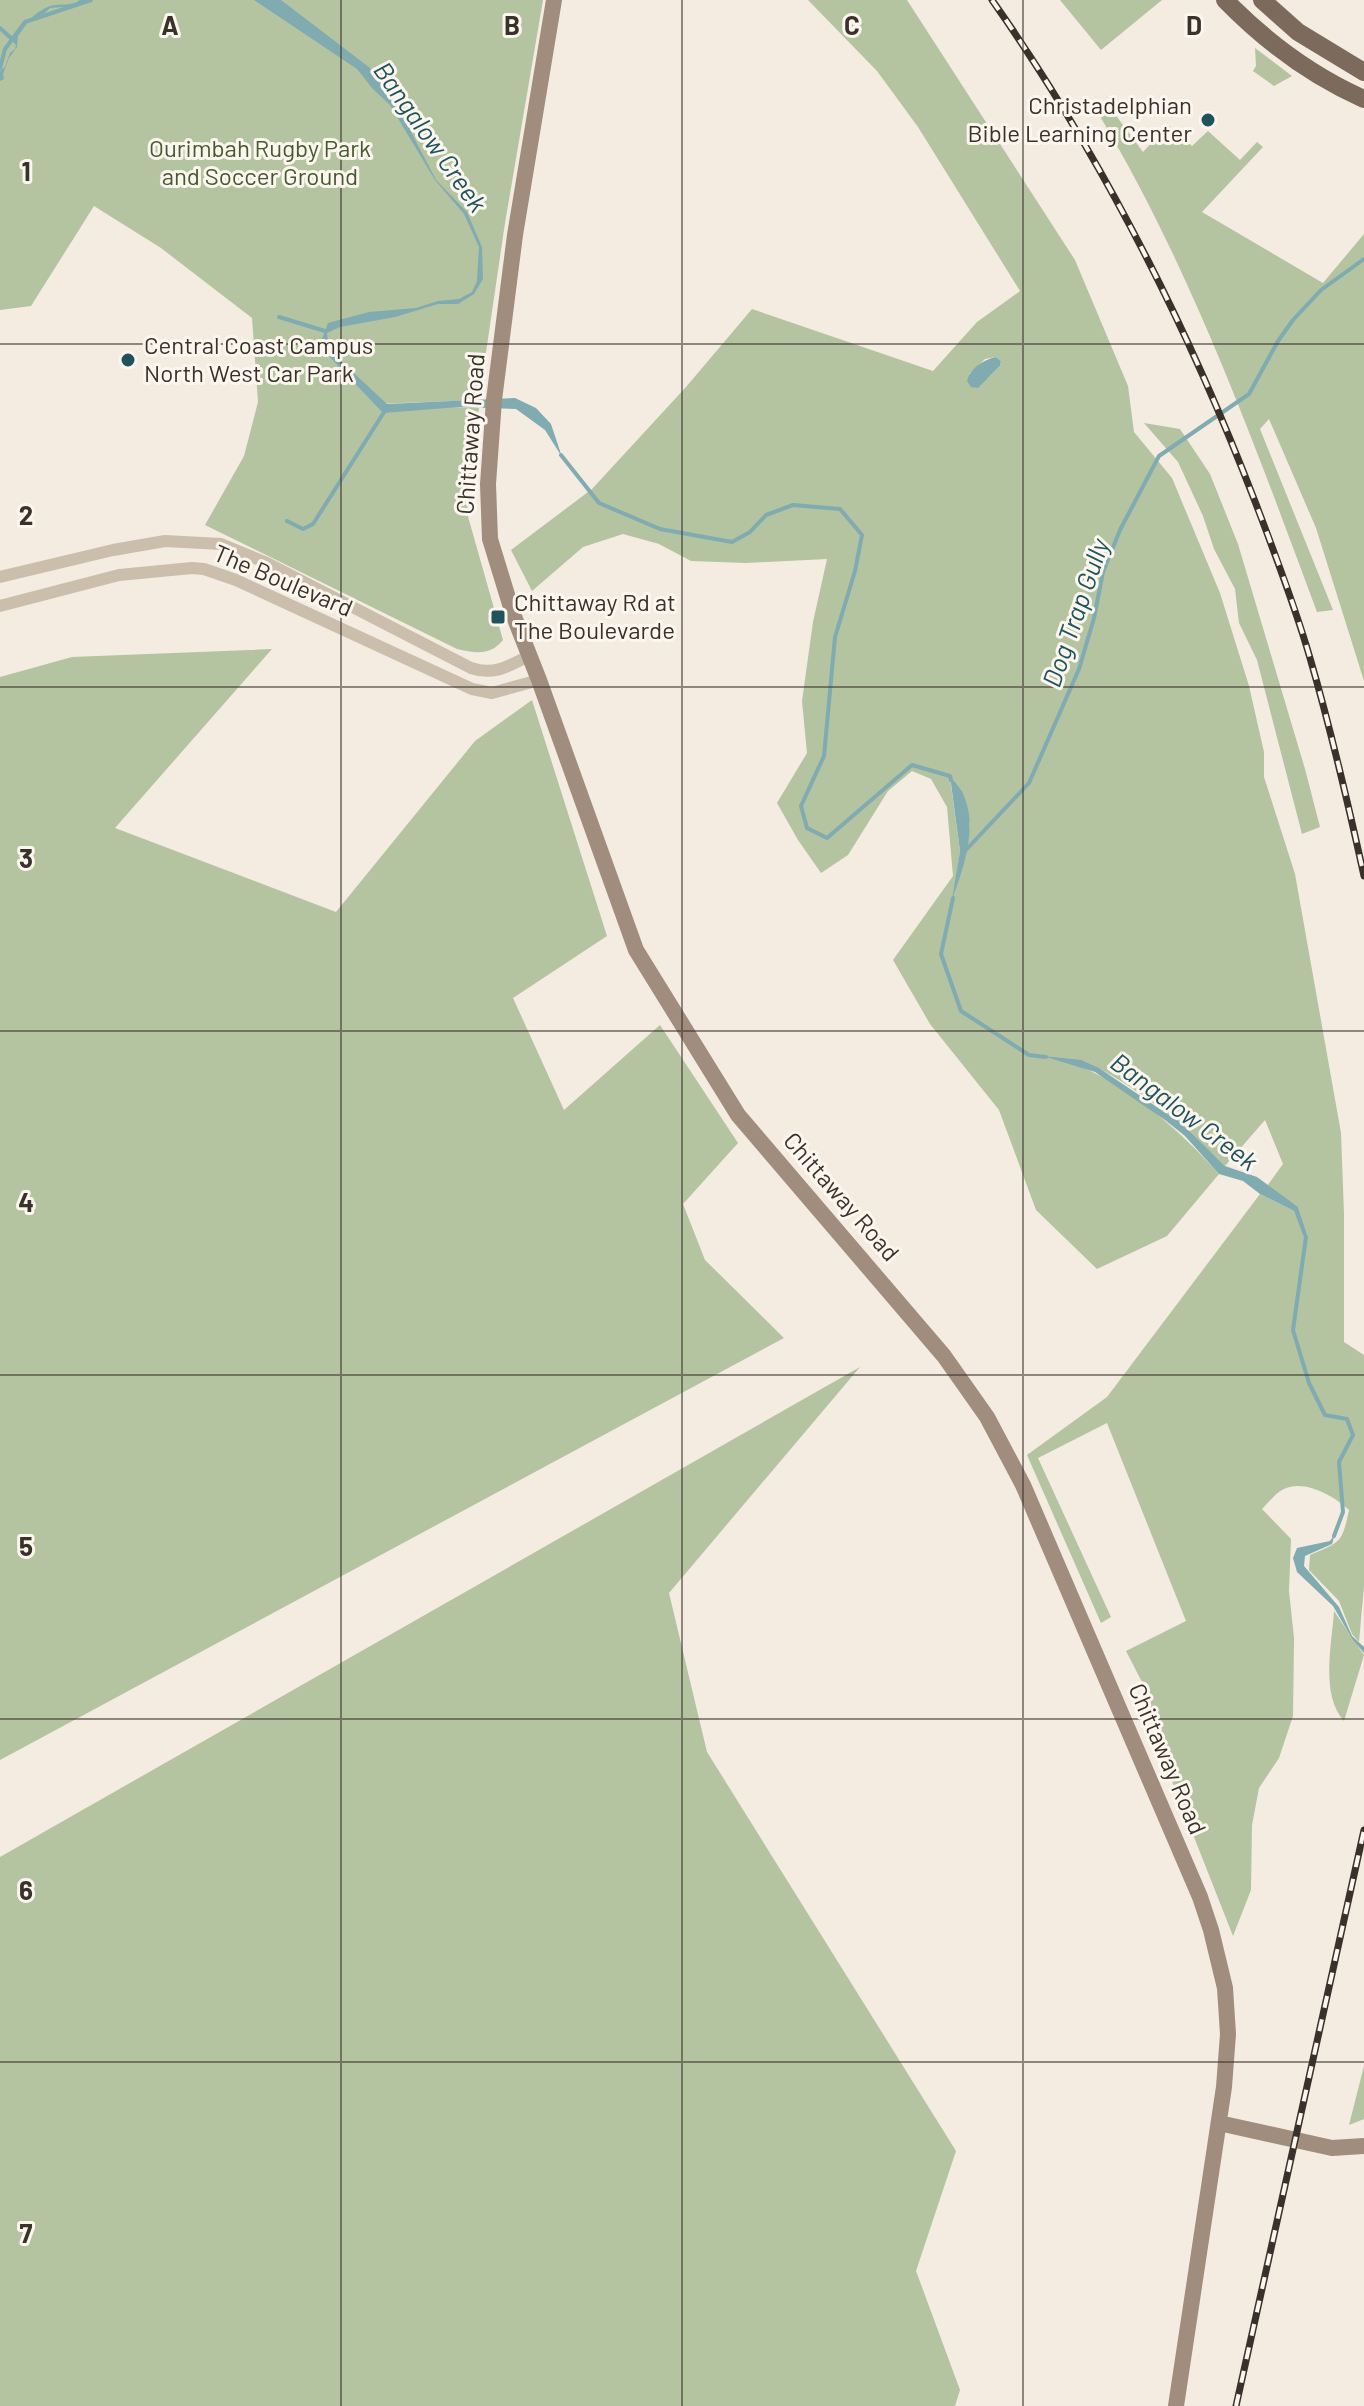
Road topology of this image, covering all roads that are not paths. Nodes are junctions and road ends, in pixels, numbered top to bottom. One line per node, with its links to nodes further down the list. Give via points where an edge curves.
1 (554, 0): 8 (main road, Chittaway Road, via 515,235 488,484 490,539)
2 (1225, 0): 5 (main road, via 1283,53)
3 (1262, 0): 4 (main road, via 1298,32)
4 (1364, 72)
5 (1364, 99)
6 (0, 577): 8 (street, The Boulevard, via 165,541 221,544 471,668 497,672)
7 (0, 606): 9 (street, The Boulevard, via 119,575 192,568 236,580 472,689 492,693)
8 (530, 655): 9 (main road, Chittaway Road)
9 (539, 680): 10 (main road, Chittaway Road, via 636,950 738,1115 944,1356 987,1417 1016,1471 1211,1930 1228,2023)
10 (1219, 2123): 11 (main road, via 1332,2148); 12 (main road, Chittaway Road)
11 (1364, 2146)
12 (1176, 2406)

